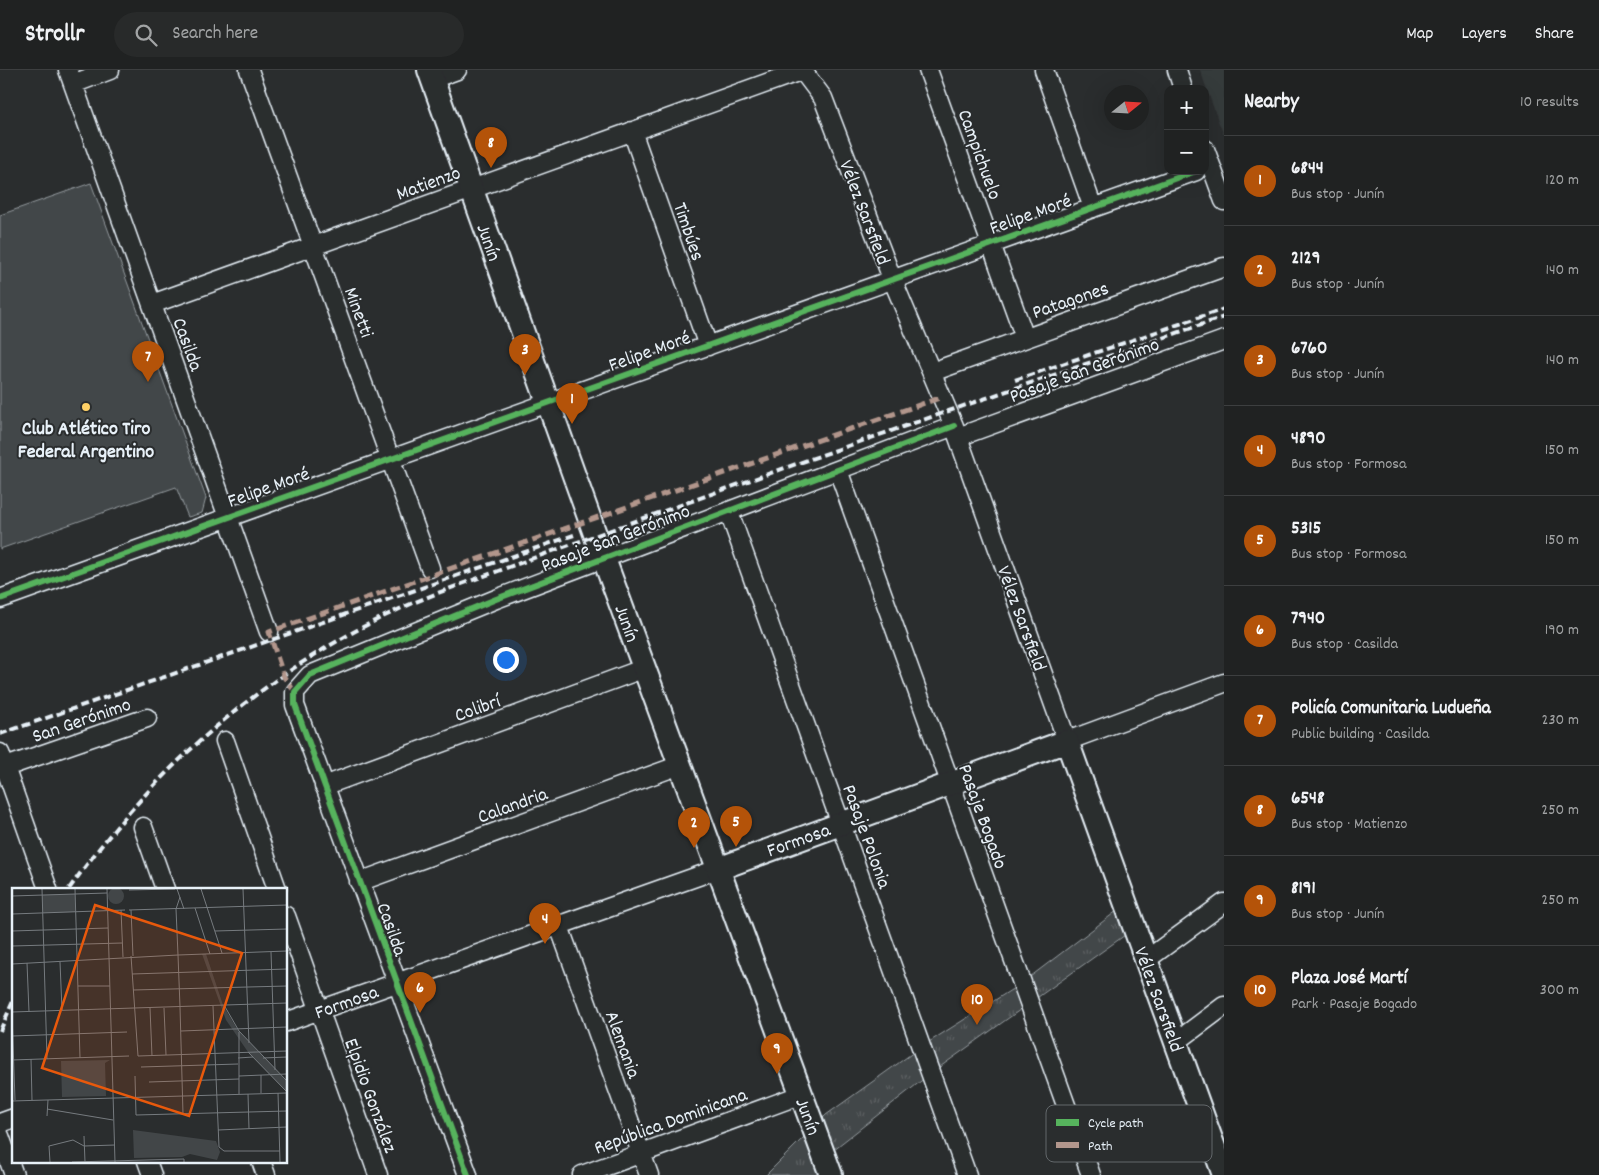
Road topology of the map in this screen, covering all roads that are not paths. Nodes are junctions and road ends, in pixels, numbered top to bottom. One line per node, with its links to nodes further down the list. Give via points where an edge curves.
1 (110, 70): 9 (street)
2 (249, 70): 18 (street, Minetti)
3 (457, 70): 8 (street)
4 (803, 70): 11 (street, Matienzo); 20 (street, Vélez Sarsfield, via 823,98)
5 (928, 70): 17 (street, Campichuelo)
6 (1044, 70): 16 (street)
7 (1177, 70): 10 (street)
8 (431, 75): 14 (main road, Junín)
9 (70, 77): 21 (street, Casilda)
10 (1183, 85)
11 (632, 131): 14 (street, Matienzo); 24 (street, Timbúes)
12 (1209, 167): 15 (street)
13 (1186, 175): 16 (street, Felipe Moré)
14 (470, 189): 18 (street, Matienzo); 26 (main road, Junín)
15 (1224, 201)
16 (1093, 208): 17 (street, Felipe Moré)
17 (991, 244): 20 (street, Felipe Moré); 22 (street, Campichuelo)
18 (313, 246): 21 (street, Matienzo); 28 (street, Minetti)
19 (1224, 267): 22 (street, Patagones)
20 (892, 281): 24 (street, Felipe Moré); 25 (street, Vélez Sarsfield)
21 (152, 304): 31 (street, Casilda)
22 (1025, 338): 25 (street, Patagones)
23 (1224, 340): 27 (street, Pasaje San Gerónimo)
24 (708, 346): 26 (street, Felipe Moré)
25 (932, 372): 27 (street, Vélez Sarsfield)
26 (549, 402): 28 (street, Felipe Moré); 32 (main road, Junín)
27 (956, 431): 29 (street, Pasaje San Gerónimo); 41 (street, Vélez Sarsfield)
28 (390, 459): 31 (street, Felipe Moré); 33 (street, Minetti)
29 (838, 470): 30 (street, Pasaje San Gerónimo); 44 (street, Pasaje Bogado)
30 (729, 512): 32 (street, Pasaje San Gerónimo); 46 (street, Pasaje Polonia)
31 (228, 517): 34 (street, Felipe Moré); 35 (street, Casilda)
32 (604, 559): 36 (main road, Junín); 38 (street, Pasaje San Gerónimo, via 310,675)
33 (430, 568)
34 (0, 599)
35 (269, 632)
36 (644, 668): 43 (main road, Junín); 45 (street, Colibrí)
37 (1224, 683): 41 (street, Formosa)
38 (295, 692): 45 (street, Casilda, via 295,706)
39 (147, 718): 42 (street, San Gerónimo)
40 (225, 741): 52 (street)
41 (1067, 741): 44 (main road, Formosa); 56 (main road, Vélez Sarsfield)
42 (2, 763): 50 (street)
43 (680, 765): 48 (main road, Junín); 49 (street, Calandria)
44 (950, 784): 46 (main road, Formosa); 63 (street, Pasaje Bogado)
45 (324, 786): 49 (street, Casilda)
46 (841, 824): 48 (main road, Formosa); 81 (street, Pasaje Polonia)
47 (143, 827): 51 (street)
48 (718, 869): 55 (street, Formosa); 62 (main road, Junín)
49 (359, 882): 57 (street, Casilda)
50 (48, 888)
51 (164, 888)
52 (277, 888)
53 (1224, 903): 56 (street)
54 (288, 922): 59 (street, Elpidio González)
55 (559, 926): 57 (street, Formosa); 69 (street, Alemania)
56 (1146, 960): 61 (main road, Vélez Sarsfield)
57 (395, 982): 59 (street, Formosa); 78 (street, Casilda)
58 (1224, 1006): 61 (street)
59 (320, 1011): 60 (street, Formosa); 77 (street, Elpidio González)
60 (288, 1021)
61 (1176, 1042): 64 (main road, Vélez Sarsfield)
62 (800, 1095): 69 (street, República Dominicana); 73 (main road, Junín)
63 (1066, 1105)
64 (1199, 1105)
65 (12, 1119): 66 (street)
66 (0, 1123)
67 (0, 1136): 74 (street)
68 (1212, 1142): 83 (main road, Vélez Sarsfield)
69 (641, 1154): 79 (street, República Dominicana); 80 (street, Alemania)
70 (147, 1162): 75 (street)
71 (261, 1162): 76 (street)
72 (1086, 1162): 82 (street, Pasaje Bogado)
73 (827, 1173)
74 (14, 1175)
75 (152, 1175)
76 (266, 1175)
77 (378, 1175)
78 (468, 1175)
79 (582, 1175)
80 (649, 1175)
81 (966, 1175)
82 (1091, 1175)
83 (1224, 1175)

